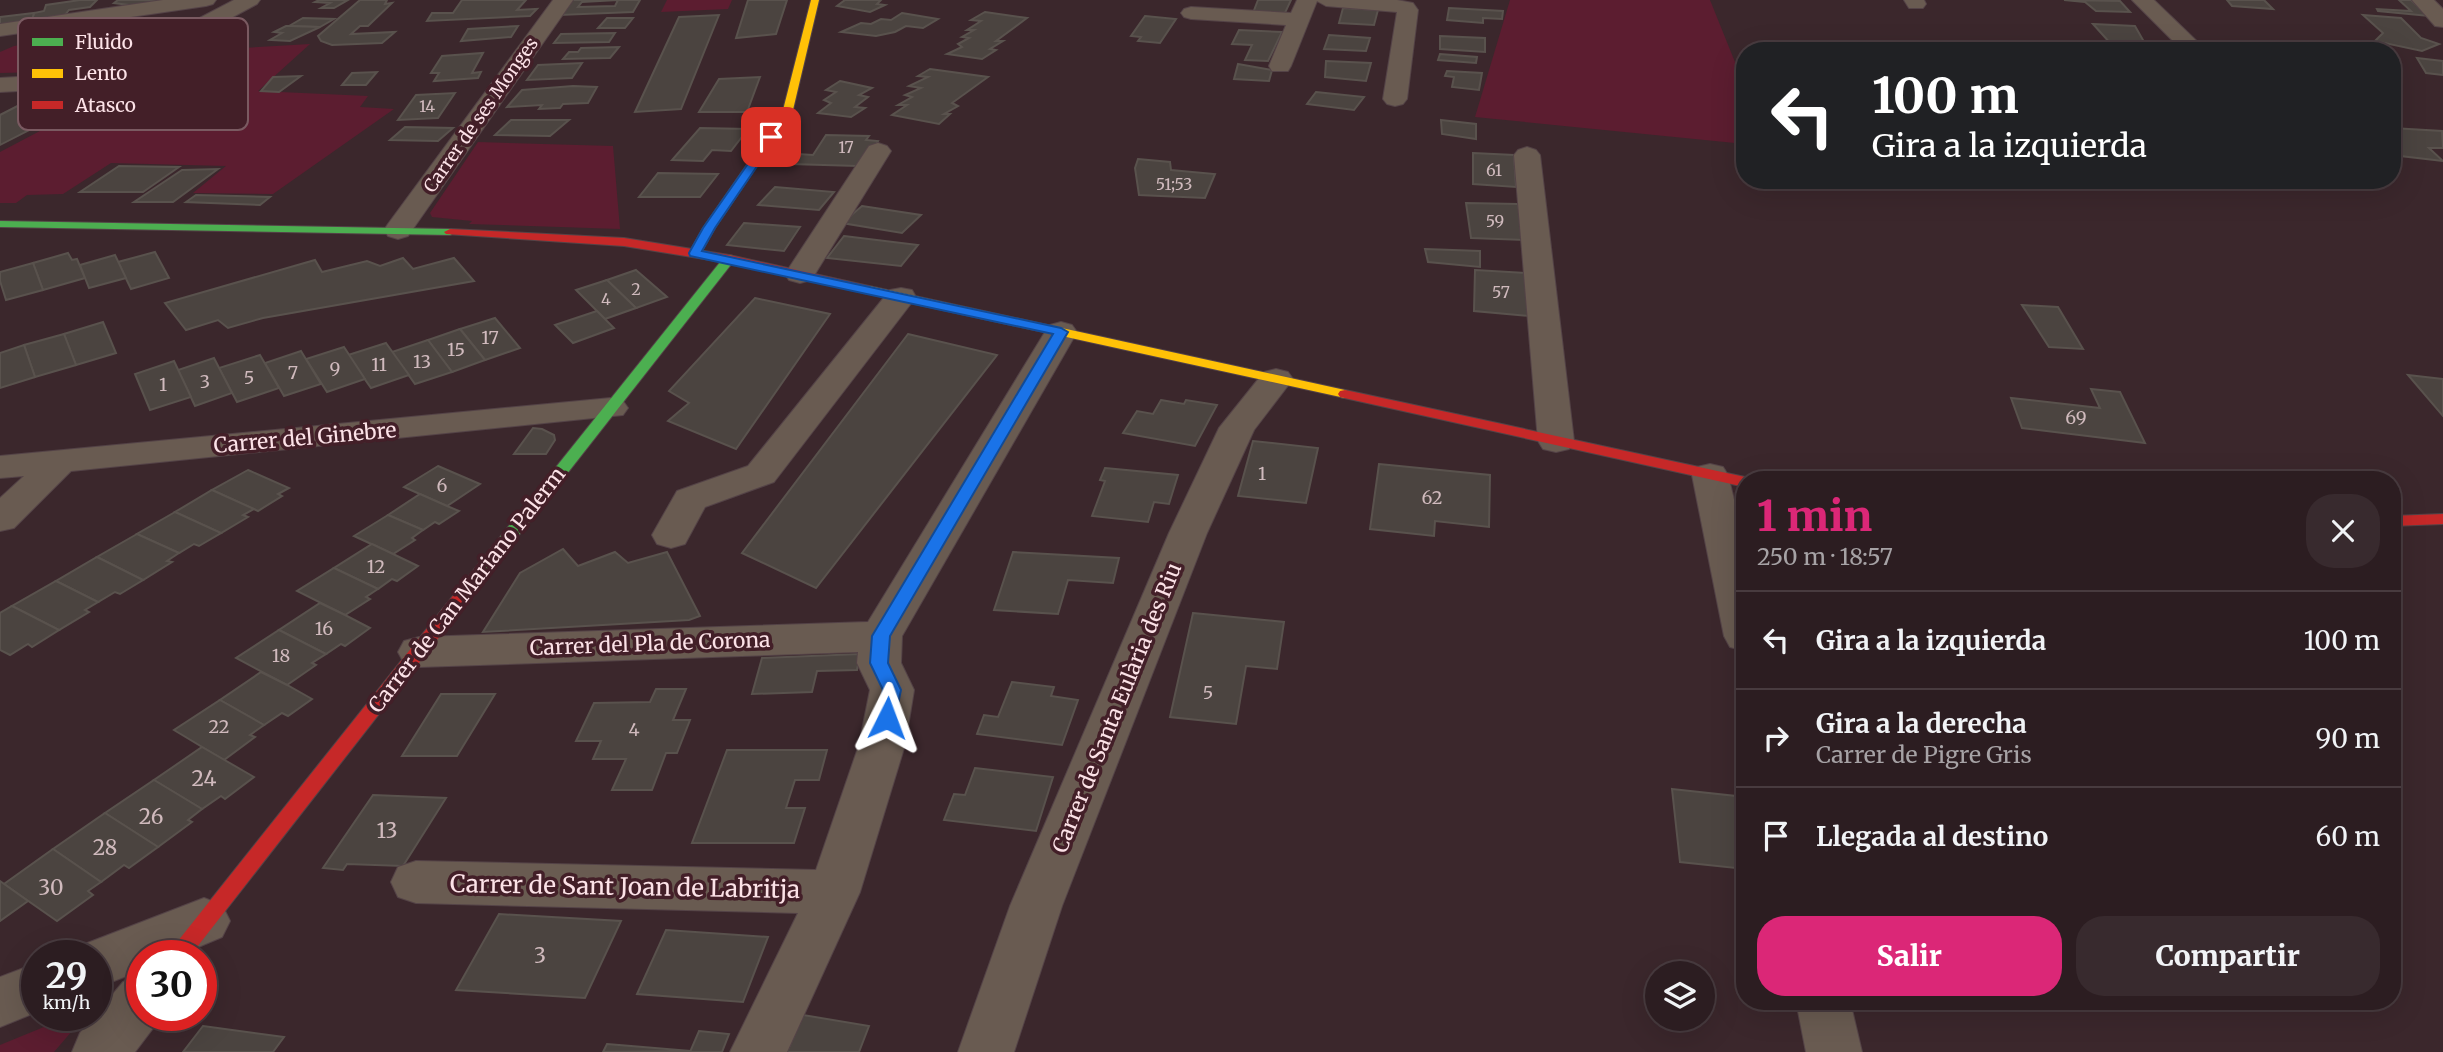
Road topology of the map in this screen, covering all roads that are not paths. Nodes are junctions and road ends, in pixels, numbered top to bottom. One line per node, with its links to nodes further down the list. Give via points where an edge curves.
1 (206, 0): 10 (street)
2 (250, 0): 11 (street)
3 (563, 0): 23 (street, Carrer de ses Monges)
4 (815, 0): 24 (street, via 787,114)
5 (1326, 0): 19 (street, via 1406,7)
6 (2142, 0): 15 (street)
7 (2422, 0): 12 (street)
8 (1304, 10): 9 (street); 16 (street)
9 (1191, 13)
10 (82, 18)
11 (216, 18)
12 (2443, 21)
13 (18, 27): 14 (street)
14 (0, 30)
15 (2186, 42)
16 (1280, 66)
17 (18, 84): 18 (street)
18 (0, 85)
19 (1395, 99)
20 (878, 151): 26 (street)
21 (1527, 155): 31 (street)
22 (0, 224): 23 (street)
23 (398, 230): 24 (street, via 624,242)
24 (695, 253): 25 (street)
25 (729, 259): 26 (street); 30 (street, Carrer de Can Mariano Palerm)
26 (800, 274): 27 (street)
27 (901, 297): 28 (street); 38 (street, via 761,474 690,499)
28 (1061, 332): 29 (street); 40 (street)
29 (1276, 379): 31 (street); 52 (street, Carrer de Santa Eulària des Riu, via 1237,428 1188,533 1036,906)
30 (611, 408): 32 (street, Carrer del Ginebre); 41 (street, Carrer de Can Mariano Palerm)
31 (1556, 441): 34 (street)
32 (61, 461): 33 (street, Carrer del Ginebre); 35 (street)
33 (0, 467)
34 (1728, 479): 39 (street)
35 (0, 519)
36 (2443, 519): 37 (street)
37 (2401, 521)
38 (671, 535)
39 (1736, 553)
40 (881, 636): 41 (street, Carrer del Pla de Corona); 43 (street, via 879,663 892,690 882,745)
41 (419, 652): 44 (street, Carrer de Can Mariano Palerm)
42 (416, 882): 43 (street, Carrer de Sant Joan de Labritja)
43 (834, 892): 51 (street)
44 (191, 938): 45 (street, Carrer de Can Mariano Palerm)
45 (112, 960)
46 (21, 993): 47 (street)
47 (0, 1002)
48 (1825, 1010): 53 (street)
49 (126, 1020): 50 (street)
50 (100, 1052)
51 (758, 1052)
52 (986, 1052)
53 (1833, 1052)

